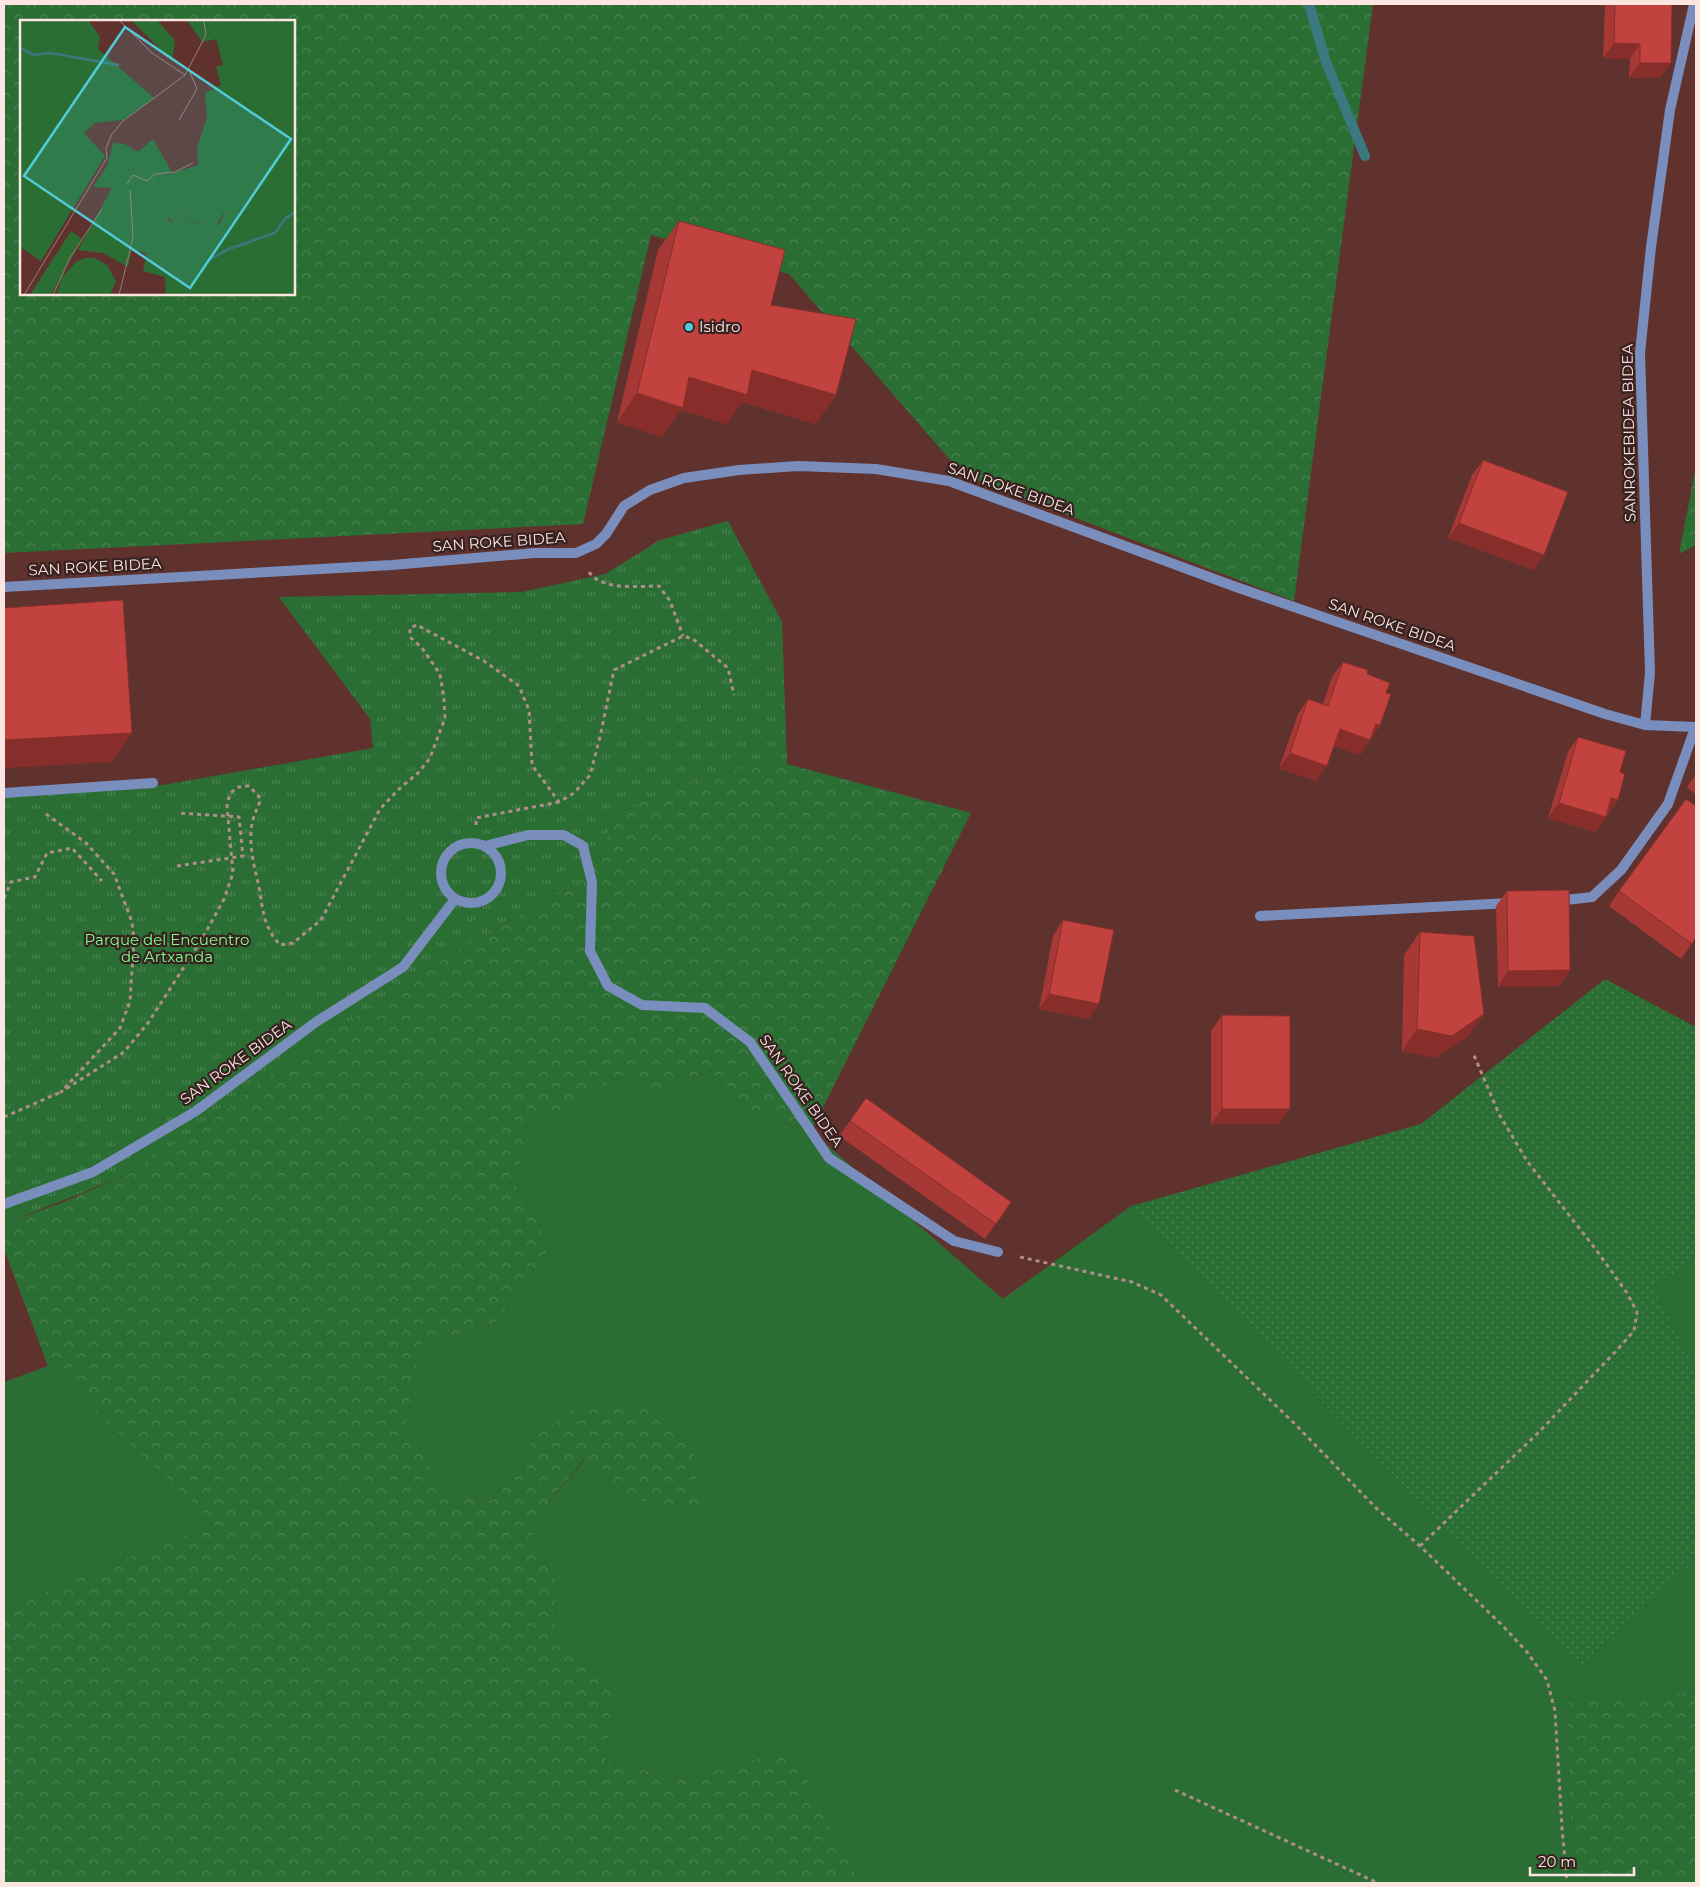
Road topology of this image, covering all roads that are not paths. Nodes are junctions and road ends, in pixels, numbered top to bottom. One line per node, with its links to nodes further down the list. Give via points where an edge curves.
1 (1694, 4): 3 (street, SANROKEBIDEA BIDEA, via 1670,110 1640,353 1650,673)
2 (4, 587): 3 (street, SAN ROKE BIDEA, via 576,552 596,544 624,506 650,490 684,478 798,466 876,469 949,480 1236,587)
3 (1645, 725): 4 (street)
4 (1695, 728): 10 (street, via 1668,804 1621,870 1592,897)
5 (153, 783): 6 (street)
6 (4, 793)
7 (485, 846): 8 (street, SAN ROKE BIDEA, via 463,844 446,855 440,873 442,883); 8 (street, via 499,860 501,880 497,889 483,902 464,903); 13 (street, SAN ROKE BIDEA, via 528,835 564,835 583,846 592,882 590,952 608,986 642,1005 705,1008 750,1042 829,1158 954,1240)
8 (455, 899): 12 (street, SAN ROKE BIDEA, via 403,966 316,1022 196,1111 93,1172)
9 (1525, 902): 11 (street)
10 (1544, 902)
11 (1260, 916)
12 (4, 1204)
13 (998, 1252)

